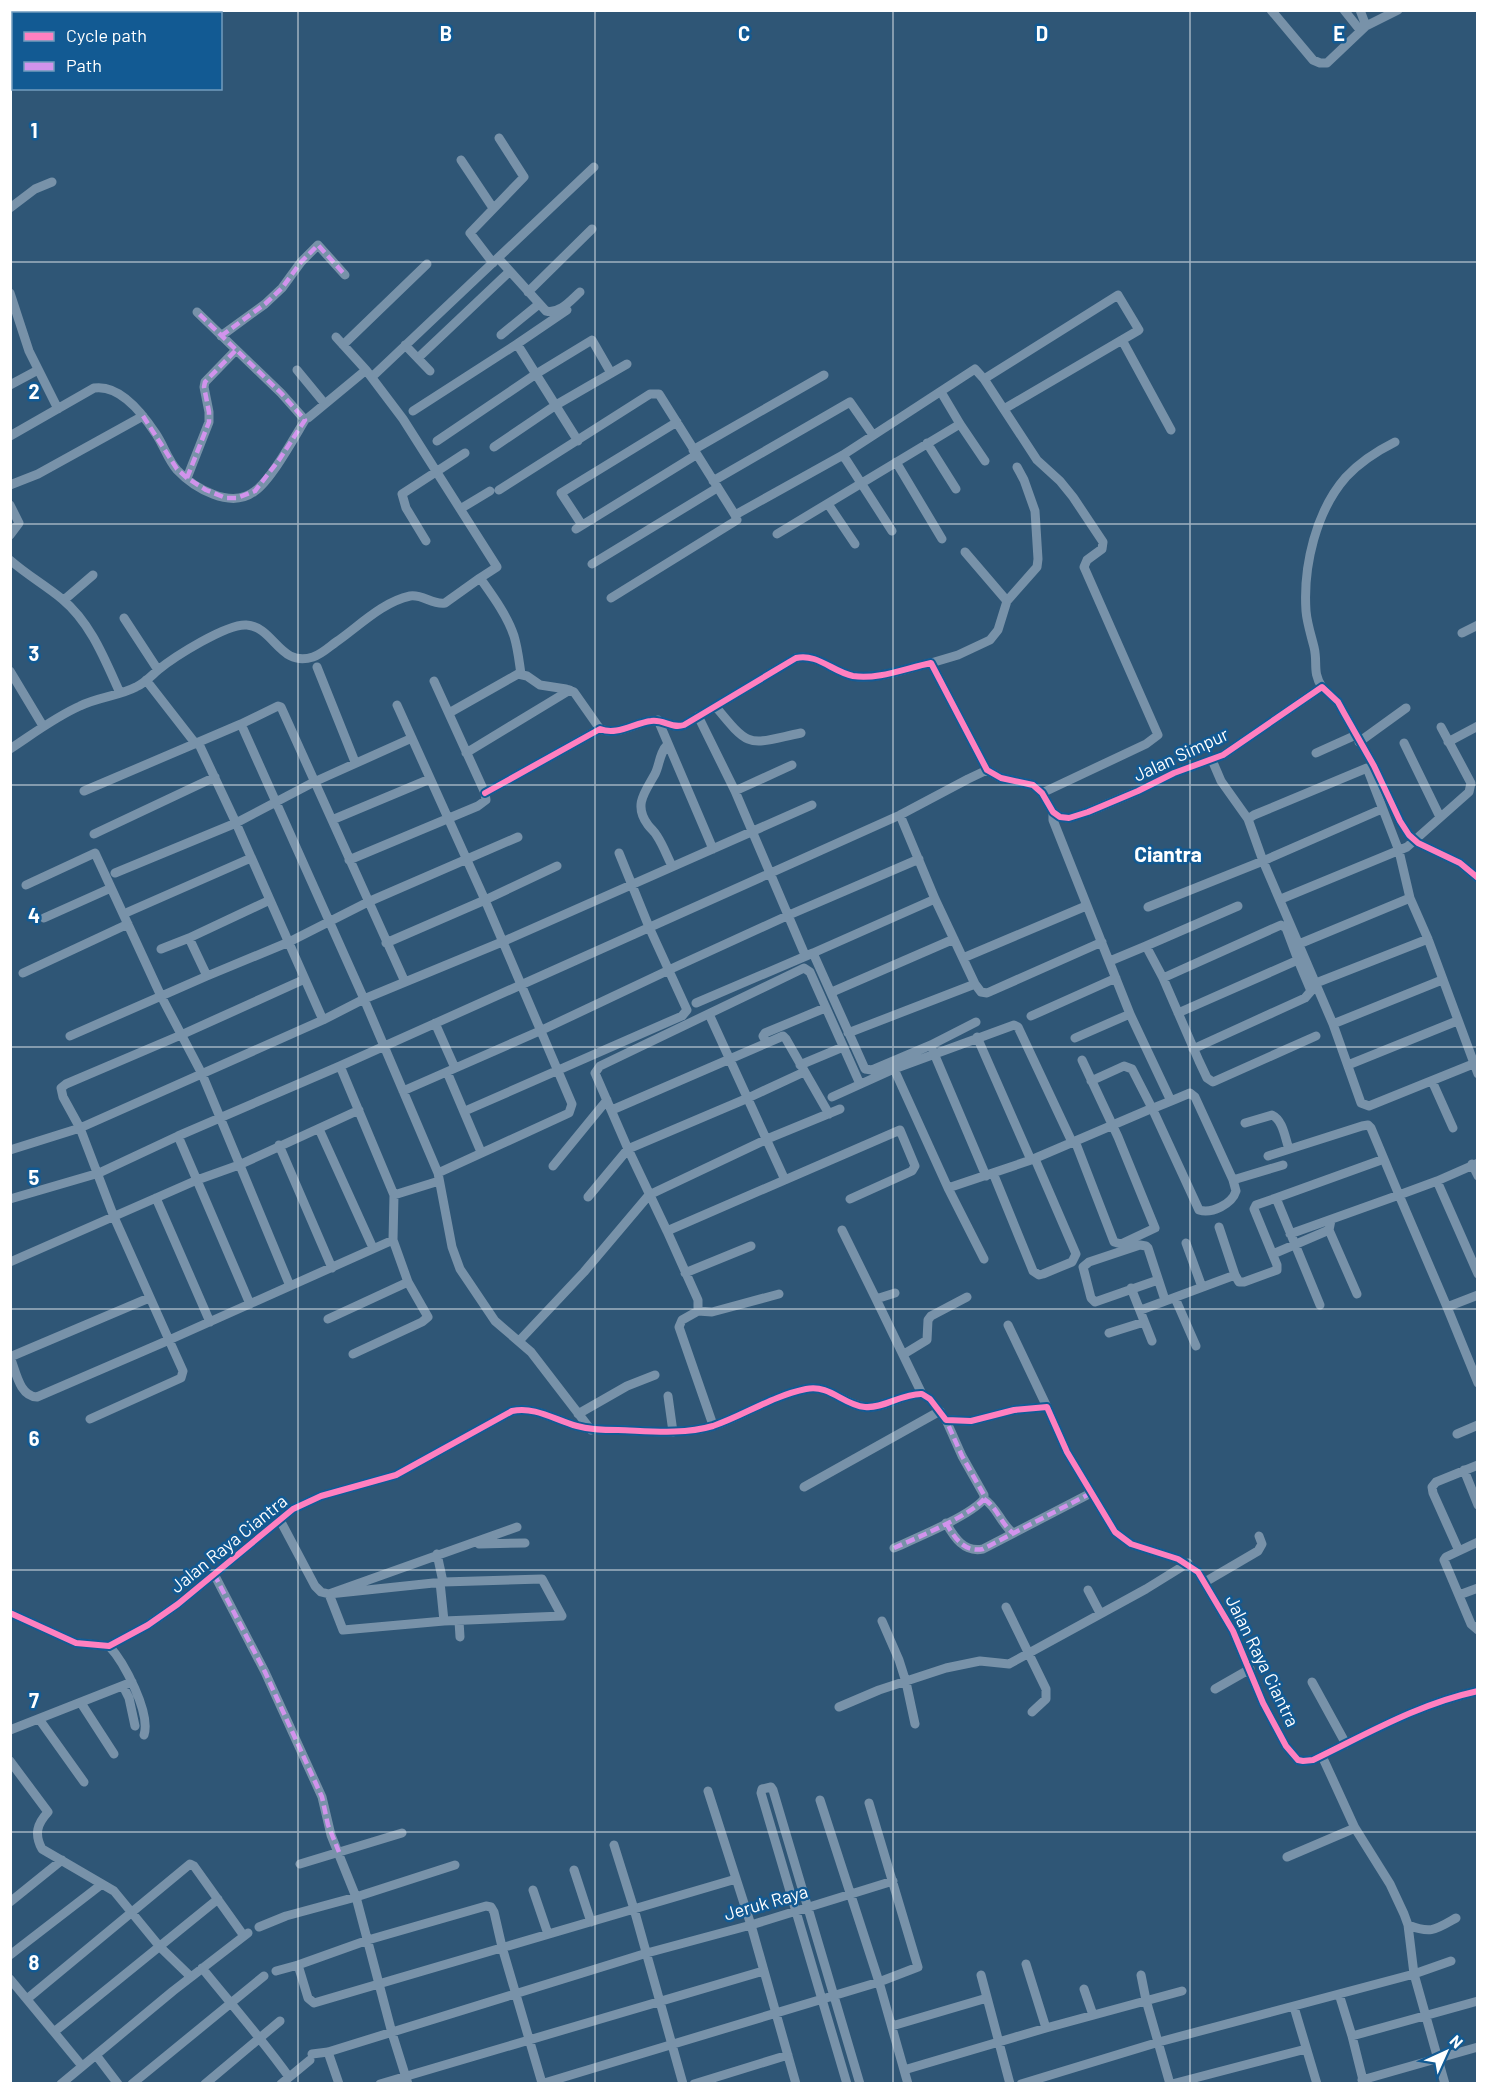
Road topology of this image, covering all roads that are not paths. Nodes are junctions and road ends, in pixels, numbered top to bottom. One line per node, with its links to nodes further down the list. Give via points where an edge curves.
1 (1271, 10): 5 (street, via 1313,60 1320,63 1326,63)
2 (1344, 10): 5 (street)
3 (1360, 10): 5 (street)
4 (1398, 10): 5 (street)
5 (1363, 28)
6 (499, 138): 11 (street, via 524,177)
7 (461, 160): 11 (street)
8 (594, 167): 13 (street)
9 (52, 182): 10 (street)
10 (10, 207)
11 (494, 208): 13 (street, via 470,233)
12 (592, 229): 17 (street)
13 (496, 261): 15 (street); 29 (street)
14 (427, 264): 28 (street)
15 (510, 271): 17 (street); 31 (street)
16 (345, 275): 24 (street, via 318,245 265,304)
17 (528, 292): 20 (street)
18 (580, 292): 20 (street, via 554,312)
19 (10, 293): 33 (street)
20 (539, 304): 23 (street)
21 (567, 310): 27 (street)
22 (197, 312): 24 (street)
23 (501, 335)
24 (221, 336): 30 (street)
25 (336, 338): 28 (street)
26 (1122, 340): 40 (street, via 1139,330 1118,295); 46 (street); 52 (street)
27 (517, 344): 38 (street); 47 (street)
28 (343, 345): 36 (street)
29 (405, 345): 31 (street); 36 (street)
30 (236, 350): 67 (street, via 205,382 209,422); 67 (street, via 305,420 268,476 248,495 216,496)
31 (418, 358): 35 (street)
32 (627, 364): 37 (street)
33 (38, 370): 41 (street); 45 (street)
34 (297, 370): 43 (street)
35 (430, 371)
36 (370, 373): 43 (street); 66 (street)
37 (611, 373): 38 (street, via 592,340); 44 (street)
38 (536, 374): 44 (street); 55 (street)
39 (824, 375): 60 (street)
40 (984, 379): 42 (street, via 975,369); 46 (street)
41 (10, 385)
42 (941, 392): 51 (street); 53 (street)
43 (326, 404): 49 (street)
44 (555, 405): 56 (street); 59 (street)
45 (58, 409): 48 (street, via 102,387 117,391); 54 (street)
46 (1004, 409): 134 (street, via 1036,460 1060,481 1103,542 1102,549 1086,560 1084,567 1158,735)
47 (413, 411)
48 (143, 416): 67 (street, via 171,461); 70 (street, via 38,474)
49 (308, 418)
50 (676, 422): 56 (street, via 659,394 650,394); 60 (street); 60 (street, via 561,493 579,527)
51 (960, 424): 58 (street); 63 (street)
52 (1171, 430)
53 (873, 435): 62 (street); 69 (street, via 850,402)
54 (10, 436)
55 (437, 441)
56 (578, 441): 74 (street)
57 (1395, 442): 100 (street, via 1371,455 1340,484 1316,533 1306,583 1306,612 1315,650 1315,673)
58 (927, 443): 64 (street); 71 (street)
59 (494, 447)
60 (695, 452): 69 (street)
61 (465, 453): 66 (street)
62 (843, 455): 68 (street); 75 (street)
63 (985, 460)
64 (896, 462): 68 (street); 79 (street)
65 (1017, 467): 89 (street, via 1035,511 1038,563)
66 (436, 472): 74 (street); 80 (street, via 402,494)
67 (187, 478)
68 (861, 483): 72 (street); 76 (street)
69 (715, 484): 75 (street); 84 (street)
70 (10, 485)
71 (956, 489)
72 (828, 504): 77 (street); 81 (street)
73 (10, 505): 78 (street, via 19,523)
74 (460, 509): 86 (street, via 497,567)
75 (735, 515): 87 (street, via 737,520)
76 (892, 531)
77 (777, 534)
78 (10, 535)
79 (942, 539)
80 (426, 541)
81 (855, 544)
82 (965, 552): 89 (street)
83 (10, 560): 88 (street)
84 (592, 564)
85 (93, 575): 88 (street)
86 (480, 578): 95 (street, via 444,603 411,596 387,605 312,657 290,656 260,630 247,625 214,635); 97 (street, via 513,633)
87 (611, 598)
88 (64, 600): 102 (street, via 96,642)
89 (1007, 601): 93 (street, via 998,630 990,640)
90 (124, 618): 95 (street)
91 (1478, 625): 92 (street)
92 (1462, 633)
93 (931, 663): 104 (street, via 860,677 842,673 812,657 800,657); 127 (street)
94 (317, 668): 125 (street)
95 (158, 670): 98 (street)
96 (10, 671): 110 (street)
97 (521, 674): 101 (street, via 538,685); 106 (street)
98 (146, 680): 102 (street); 118 (street)
99 (434, 681): 106 (street)
100 (1322, 687): 116 (street, via 1338,702); 124 (street, Jalan Simpur, via 1230,752)
101 (570, 690): 113 (street); 122 (street)
102 (120, 693): 110 (street, via 82,705)
103 (397, 705): 115 (street)
104 (716, 707): 107 (street); 114 (street, via 737,733 750,742)
105 (1406, 708): 116 (street)
106 (448, 713): 122 (street)
107 (698, 716): 108 (street, via 677,727); 132 (street)
108 (658, 720): 113 (street, via 610,732); 120 (street)
109 (242, 724): 118 (street); 130 (street, via 281,707); 135 (street)
110 (43, 726): 121 (street)
111 (1478, 726): 117 (street)
112 (1441, 727): 117 (street)
113 (600, 729): 133 (street)
114 (801, 733)
115 (412, 738): 125 (street); 129 (street)
116 (1358, 738): 123 (street); 148 (street)
117 (1448, 741): 140 (street, via 1472,786)
118 (197, 742): 128 (street); 131 (street)
119 (1404, 743): 140 (street)
120 (668, 744): 149 (street); 158 (street, via 645,789 641,811)
121 (10, 749)
122 (466, 753): 133 (street)
123 (1316, 753)
124 (1212, 760): 138 (street, Jalan Simpur, via 1088,812 1063,818); 142 (street, via 1221,781)
125 (355, 762): 130 (street)
126 (792, 765): 132 (street)
127 (987, 770): 134 (street, via 1001,778 1033,785); 139 (street)
128 (215, 777): 144 (street); 146 (street)
129 (430, 779): 141 (street); 143 (street)
130 (314, 782): 135 (street); 143 (street)
131 (84, 791)
132 (735, 791): 145 (street)
133 (485, 793): 141 (street, via 483,803)
134 (1042, 793): 138 (street)
135 (275, 802): 144 (street); 177 (street)
136 (812, 805): 145 (street)
137 (1382, 809): 142 (street, via 1367,768); 150 (street); 156 (street)
138 (1053, 812): 171 (street)
139 (900, 815): 154 (street); 160 (street)
140 (1440, 817): 148 (street)
141 (448, 819): 153 (street); 155 (street)
142 (1248, 819): 156 (street)
143 (332, 820): 155 (street)
144 (236, 823): 152 (street); 159 (street)
145 (752, 833): 149 (street); 160 (street)
146 (94, 834)
147 (518, 837): 153 (street)
148 (1414, 841): 150 (street); 161 (street, via 1454,860)
149 (713, 849): 158 (street)
150 (1399, 851): 165 (street); 167 (street)
151 (619, 853): 162 (street)
152 (251, 858): 168 (street); 174 (street)
153 (467, 859): 169 (street); 170 (street)
154 (919, 859): 166 (street); 175 (street)
155 (349, 860): 170 (street)
156 (1263, 861): 167 (street); 173 (street)
157 (557, 866): 169 (street)
158 (672, 866): 162 (street)
159 (115, 873)
160 (771, 873): 175 (street); 179 (street)
161 (1478, 878)
162 (632, 884): 179 (street); 184 (street)
163 (26, 885): 164 (street, via 95,853)
164 (111, 888): 176 (street); 178 (street)
165 (1410, 898): 182 (street); 187 (street)
166 (935, 899): 181 (street); 190 (street)
167 (1281, 899): 187 (street)
168 (270, 900): 180 (street); 183 (street)
169 (485, 900): 184 (street); 186 (street)
170 (368, 902): 177 (street); 186 (street)
171 (1086, 906): 185 (street); 191 (street)
172 (1238, 906): 188 (street)
173 (1148, 907)
174 (128, 912)
175 (789, 915): 190 (street); 194 (street)
176 (44, 918)
177 (330, 921): 183 (street); 206 (street)
178 (128, 924): 195 (street); 205 (street)
179 (649, 927): 194 (street); 204 (street)
180 (189, 938): 189 (street); 196 (street)
181 (954, 939): 191 (street); 207 (street)
182 (1428, 939): 200 (street); 202 (street)
183 (289, 942): 196 (street); 199 (street)
184 (502, 942): 201 (street); 204 (street)
185 (1102, 942): 193 (street); 203 (street, via 987,993)
186 (386, 943): 201 (street)
187 (1299, 944): 202 (street)
188 (1146, 946): 193 (street); 198 (street)
189 (161, 949)
190 (809, 954): 207 (street); 208 (street)
191 (963, 958): 203 (street)
192 (1298, 960): 198 (street, via 1286,928 1281,925); 209 (street); 228 (street, via 1311,989 1308,996)
193 (1110, 961): 197 (street)
194 (671, 969): 218 (street); 236 (street, via 686,1013)
195 (23, 973)
196 (207, 976): 205 (street)
197 (1116, 978): 211 (street); 212 (street)
198 (1163, 978): 209 (street)
199 (305, 979): 213 (street); 220 (street)
200 (1442, 980): 214 (street); 217 (street)
201 (405, 982): 206 (street)
202 (1316, 983): 217 (street)
203 (975, 984): 219 (street)
204 (520, 986): 216 (street); 218 (street)
205 (161, 996): 220 (street); 221 (street)
206 (364, 999): 213 (street); 226 (street)
207 (828, 999): 210 (street, via 810,972 802,968); 219 (street); 225 (street, via 792,1023 769,1030 763,1035); 227 (street)
208 (696, 1003)
209 (1178, 1013): 228 (street)
210 (709, 1014): 230 (street); 247 (street, via 598,1068 596,1074)
211 (1130, 1014): 224 (street); 248 (street)
212 (1031, 1016)
213 (323, 1020): 239 (street)
214 (1457, 1021): 232 (street); 233 (street)
215 (976, 1022): 229 (street)
216 (435, 1023): 226 (street); 238 (street)
217 (1333, 1024): 233 (street)
218 (542, 1030): 236 (street); 238 (street)
219 (848, 1033): 229 (street, via 864,1068 870,1071)
220 (181, 1035): 239 (street); 258 (street, via 63,1085 63,1097)
221 (70, 1036)
222 (1316, 1036): 228 (street, via 1214,1082 1207,1078)
223 (977, 1037): 229 (street); 263 (street, via 1008,1025 1018,1028); 270 (street)
224 (1075, 1038)
225 (766, 1042): 230 (street); 235 (street, via 784,1036)
226 (384, 1045): 234 (street); 244 (street)
227 (843, 1047): 235 (street); 243 (street)
228 (1193, 1049)
229 (933, 1050): 237 (street); 277 (street)
230 (729, 1058): 246 (street); 252 (street)
231 (1082, 1060): 241 (street)
232 (1475, 1062): 240 (street); 242 (street)
233 (1348, 1065): 242 (street, via 1359,1099 1366,1106)
234 (340, 1066): 251 (street); 255 (street)
235 (802, 1068): 246 (street); 254 (street)
236 (558, 1069): 253 (street); 268 (street, via 572,1104 570,1112)
237 (894, 1069): 243 (street); 284 (street)
238 (451, 1070): 244 (street); 253 (street)
239 (202, 1074): 255 (street); 258 (street)
240 (1478, 1074)
241 (1091, 1081): 249 (street, via 1129,1067 1135,1071); 257 (street)
242 (1432, 1081): 259 (street)
243 (860, 1084): 245 (street)
244 (403, 1091): 279 (street)
245 (832, 1097)
246 (748, 1098): 262 (street); 265 (street)
247 (607, 1100): 252 (street); 275 (street)
248 (1171, 1101): 249 (street); 282 (street, via 1194,1095)
249 (1152, 1108): 257 (street); 282 (street, via 1198,1210 1220,1207 1232,1199 1236,1191)
250 (840, 1109): 254 (street)
251 (358, 1110): 260 (street); 285 (street)
252 (612, 1110): 265 (street)
253 (465, 1111): 268 (street)
254 (829, 1114): 262 (street)
255 (219, 1119): 261 (street); 273 (street)
256 (1245, 1123): 266 (street, via 1276,1116)
257 (1112, 1125): 263 (street); 263 (street, via 1156,1226 1121,1244 1112,1239)
258 (80, 1128): 267 (street); 276 (street)
259 (1453, 1128)
260 (319, 1129): 264 (street); 304 (street)
261 (178, 1136): 276 (street); 280 (street)
262 (767, 1139): 281 (street); 286 (street)
263 (1073, 1142): 270 (street)
264 (279, 1145): 273 (street); 308 (street)
265 (628, 1149): 286 (street); 288 (street)
266 (1289, 1149): 269 (street); 271 (street, via 1368,1125)
267 (10, 1150)
268 (481, 1152): 279 (street)
269 (1268, 1156)
270 (1033, 1159): 277 (street); 277 (street, via 1076,1254 1072,1262 1042,1274 1033,1271)
271 (1384, 1159): 287 (street); 290 (street)
272 (1475, 1163): 278 (street); 283 (street)
273 (239, 1165): 280 (street); 314 (street)
274 (1283, 1165): 282 (street)
275 (553, 1166)
276 (99, 1173): 291 (street); 293 (street)
277 (989, 1174): 284 (street)
278 (1478, 1176)
279 (438, 1177): 285 (street); 337 (street, via 460,1269 495,1321)
280 (197, 1180): 289 (street); 326 (street)
281 (785, 1180): 292 (street, via 900,1131 914,1161 912,1171); 298 (street)
282 (1233, 1180)
283 (1437, 1181): 287 (street); 310 (street)
284 (948, 1188): 306 (street)
285 (394, 1195): 300 (street)
286 (649, 1195): 298 (street); 337 (street)
287 (1399, 1195): 294 (street); 328 (street)
288 (588, 1197)
289 (156, 1198): 293 (street); 332 (street)
290 (1276, 1198): 299 (street); 305 (street, via 1254,1206)
291 (10, 1199)
292 (850, 1199)
293 (114, 1217): 307 (street); 321 (street)
294 (1331, 1220): 297 (street); 299 (street)
295 (1219, 1227): 311 (street)
296 (842, 1230): 324 (street)
297 (1329, 1230): 303 (street); 319 (street)
298 (667, 1231): 309 (street)
299 (1290, 1234): 303 (street)
300 (393, 1240): 304 (street); 313 (street)
301 (1186, 1243): 315 (street)
302 (751, 1245): 309 (street)
303 (1295, 1246): 305 (street); 327 (street)
304 (373, 1248): 308 (street)
305 (1273, 1254): 311 (street, via 1278,1268 1275,1272 1244,1282 1239,1282)
306 (984, 1259)
307 (10, 1262)
308 (332, 1268): 314 (street)
309 (685, 1273): 330 (street, via 697,1297)
310 (1478, 1274)
311 (1235, 1275): 315 (street)
312 (1158, 1280): 316 (street); 316 (street, via 1144,1245 1083,1267 1095,1302); 325 (street)
313 (408, 1282): 331 (street); 340 (street, via 427,1314 426,1320)
314 (290, 1286): 326 (street)
315 (1202, 1287): 323 (street)
316 (1131, 1288): 329 (street)
317 (895, 1293): 324 (street)
318 (779, 1294): 330 (street, via 712,1312)
319 (1357, 1294)
320 (1478, 1295): 328 (street)
321 (149, 1298): 336 (street); 342 (street)
322 (967, 1298): 341 (street, via 931,1316 927,1340)
323 (1175, 1298): 325 (street); 339 (street)
324 (876, 1299): 341 (street)
325 (1165, 1300): 329 (street)
326 (250, 1304): 332 (street)
327 (1320, 1305)
328 (1447, 1307): 344 (street)
329 (1141, 1310): 333 (street)
330 (698, 1311): 352 (street, via 682,1320 679,1327)
331 (328, 1319)
332 (210, 1322): 336 (street)
333 (1144, 1322): 335 (street); 338 (street)
334 (1008, 1325): 347 (street)
335 (1109, 1333)
336 (169, 1341): 342 (street, via 34,1397 23,1390); 350 (street, via 183,1371 182,1378)
337 (519, 1341): 349 (street)
338 (1152, 1341)
339 (1196, 1346)
340 (353, 1354)
341 (904, 1354): 345 (street)
342 (10, 1357)
343 (655, 1376): 349 (street, via 627,1386)
344 (1478, 1383)
345 (922, 1394): 348 (street); 352 (street, Jalan Raya Ciantra, via 868,1407 821,1388 808,1388)
346 (668, 1396): 355 (street)
347 (1047, 1407): 351 (street, via 1014,1410 971,1422); 360 (street)
348 (940, 1411): 351 (street); 359 (street)
349 (578, 1414): 354 (street)
350 (90, 1419)
351 (946, 1420): 361 (street)
352 (713, 1425): 355 (street, Jalan Raya Ciantra)
353 (1478, 1425): 356 (street)
354 (591, 1430): 355 (street, Jalan Raya Ciantra); 363 (street, Jalan Raya Ciantra, via 537,1411 512,1411 396,1475 315,1498)
355 (673, 1432)
356 (1457, 1434)
357 (1478, 1465): 358 (street)
358 (1464, 1470): 362 (street); 372 (street, via 1432,1487)
359 (804, 1487)
360 (1091, 1493): 366 (street); 374 (street, via 1122,1539)
361 (984, 1499): 364 (street); 366 (street)
362 (1478, 1505)
363 (280, 1520): 375 (street, Jalan Raya Ciantra); 380 (street, via 315,1586)
364 (946, 1523): 366 (street, via 954,1538 974,1550 987,1548); 371 (street)
365 (517, 1527): 370 (street)
366 (1013, 1533)
367 (1259, 1536): 377 (street, via 1262,1544 1258,1551)
368 (1478, 1542): 372 (street)
369 (525, 1543): 370 (street)
370 (469, 1544): 373 (street)
371 (894, 1548)
372 (1459, 1551): 381 (street, via 1446,1557 1444,1563)
373 (437, 1554): 376 (street); 380 (street)
374 (1188, 1563): 377 (street, Jalan Raya Ciantra); 384 (street)
375 (214, 1574): 390 (street, Jalan Raya Ciantra, via 178,1604); 419 (street, via 265,1672 322,1797)
376 (442, 1582): 380 (street); 385 (street); 386 (street, via 542,1579 562,1616)
377 (1205, 1582): 392 (street, Jalan Raya Ciantra)
378 (1478, 1588): 381 (street)
379 (1088, 1590): 384 (street)
380 (329, 1594): 385 (street, via 344,1630)
381 (1460, 1595): 388 (street, via 1471,1624)
382 (1006, 1607): 391 (street)
383 (10, 1613): 390 (street, via 76,1643)
384 (1100, 1613): 391 (street)
385 (444, 1621): 386 (street)
386 (459, 1621): 389 (street)
387 (882, 1621): 393 (street)
388 (1478, 1630)
389 (460, 1637)
390 (109, 1646): 395 (street)
391 (1029, 1654): 393 (street, via 1006,1664 980,1660); 400 (street, via 1047,1694)
392 (1250, 1669): 396 (street); 408 (street, Jalan Raya Ciantra, via 1274,1727 1293,1755 1303,1761)
393 (906, 1682): 399 (street); 402 (street)
394 (1312, 1682): 406 (street)
395 (127, 1684): 398 (street); 403 (street); 405 (street, via 145,1718)
396 (1215, 1689)
397 (1478, 1691): 406 (street, Jalan Raya Ciantra, via 1405,1714)
398 (81, 1703): 401 (street); 407 (street)
399 (839, 1707)
400 (1032, 1712)
401 (39, 1719): 404 (street); 410 (street)
402 (915, 1724)
403 (135, 1726)
404 (10, 1730)
405 (144, 1735)
406 (1346, 1744): 408 (street, Jalan Raya Ciantra)
407 (114, 1754)
408 (1322, 1756): 416 (street)
409 (10, 1761): 421 (street, via 48,1812 38,1829 37,1840 42,1848)
410 (84, 1782)
411 (708, 1791): 425 (street)
412 (820, 1800): 429 (street)
413 (869, 1803): 426 (street)
414 (780, 1816): 415 (street); 415 (street, via 772,1788 763,1789); 433 (street)
415 (769, 1820): 435 (street)
416 (1355, 1828): 420 (street); 440 (street, via 1390,1884)
417 (402, 1833): 419 (street)
418 (614, 1845): 434 (street)
419 (339, 1852): 422 (street); 430 (street)
420 (1287, 1857)
421 (62, 1860): 427 (street); 432 (street)
422 (300, 1864)
423 (455, 1865): 430 (street)
424 (574, 1870): 438 (street)
425 (736, 1879): 434 (street); 439 (street)
426 (893, 1881): 429 (street, Jeruk Raya); 460 (street, via 918,1966)
427 (102, 1884): 436 (street, via 114,1891); 447 (street)
428 (533, 1890): 442 (street)
429 (850, 1895): 433 (street, Jeruk Raya); 460 (street)
430 (356, 1897): 441 (street); 443 (street)
431 (218, 1899): 436 (street, via 190,1864); 444 (street); 451 (street, via 247,1934)
432 (10, 1902)
433 (808, 1908): 435 (street, Jeruk Raya); 466 (street)
434 (634, 1909): 438 (street); 446 (street)
435 (797, 1911): 439 (street, Jeruk Raya); 467 (street)
436 (131, 1913): 444 (street); 469 (street)
437 (1456, 1918): 440 (street, via 1425,1932)
438 (591, 1922): 442 (street)
439 (751, 1925): 446 (street, Jeruk Raya); 453 (street)
440 (1407, 1925): 454 (street)
441 (259, 1927)
442 (548, 1934): 445 (street)
443 (368, 1940): 445 (street, via 487,1906 494,1912); 450 (street); 461 (street)
444 (160, 1947): 458 (street); 481 (street)
445 (502, 1947): 461 (street); 464 (street)
446 (647, 1953): 464 (street, Jeruk Raya); 470 (street)
447 (10, 1956)
448 (1451, 1961): 454 (street)
449 (1026, 1964): 480 (street)
450 (298, 1965): 452 (street); 461 (street, via 308,1998 314,2003)
451 (202, 1968): 458 (street); 473 (street)
452 (276, 1971)
453 (763, 1971): 470 (street); 475 (street)
454 (1414, 1974): 465 (street); 477 (street)
455 (981, 1975): 468 (street)
456 (1141, 1975): 471 (street)
457 (264, 1976): 473 (street)
458 (191, 1977): 492 (street)
459 (10, 1979): 469 (street)
460 (879, 1982): 466 (street); 479 (street)
461 (379, 1984): 482 (street)
462 (1084, 1989): 476 (street)
463 (1182, 1991): 471 (street)
464 (516, 1994): 482 (street, Jeruk Raya); 485 (street)
465 (1339, 1994): 474 (street); 483 (street)
466 (834, 1995): 467 (street); 511 (street)
467 (821, 1998): 475 (street); 510 (street)
468 (987, 1998): 479 (street); 486 (street)
469 (27, 1999): 481 (street)
470 (659, 2000): 485 (street); 488 (street)
471 (1146, 2000): 476 (street); 487 (street)
472 (1478, 2001): 477 (street)
473 (231, 2004): 484 (street); 503 (street)
474 (1294, 2007): 487 (street); 490 (street)
475 (777, 2012): 488 (street); 493 (street)
476 (1093, 2015): 480 (street)
477 (1426, 2015): 483 (street); 494 (street)
478 (280, 2021): 484 (street)
479 (892, 2026): 496 (street)
480 (1046, 2028): 486 (street)
481 (54, 2032): 495 (street)
482 (392, 2033): 491 (street, Jeruk Raya); 498 (street)
483 (1352, 2036): 499 (street)
484 (260, 2037): 497 (street); 504 (street)
485 (528, 2040): 498 (street); 500 (street)
486 (999, 2042): 496 (street); 513 (street)
487 (1159, 2043): 514 (street); 515 (street)
488 (673, 2044): 500 (street); 507 (street)
489 (1478, 2047): 494 (street)
490 (1306, 2049): 515 (street); 516 (street)
491 (328, 2052): 497 (street, Jeruk Raya, via 311,2057); 505 (street)
492 (96, 2055): 495 (street); 502 (street)
493 (788, 2055): 508 (street); 509 (street)
494 (1438, 2058): 499 (street); 517 (street)
495 (82, 2066): 501 (street)
496 (904, 2070): 512 (street)
497 (285, 2080)
498 (407, 2080): 506 (street)
499 (1363, 2082)
500 (541, 2083)
501 (61, 2084)
502 (118, 2084)
503 (132, 2084)
504 (205, 2084)
505 (339, 2084)
506 (380, 2084)
507 (683, 2084)
508 (694, 2084)
509 (796, 2084)
510 (847, 2084)
511 (860, 2084)
512 (908, 2084)
513 (1010, 2084)
514 (1021, 2084)
515 (1171, 2084)
516 (1317, 2084)
517 (1445, 2084)

